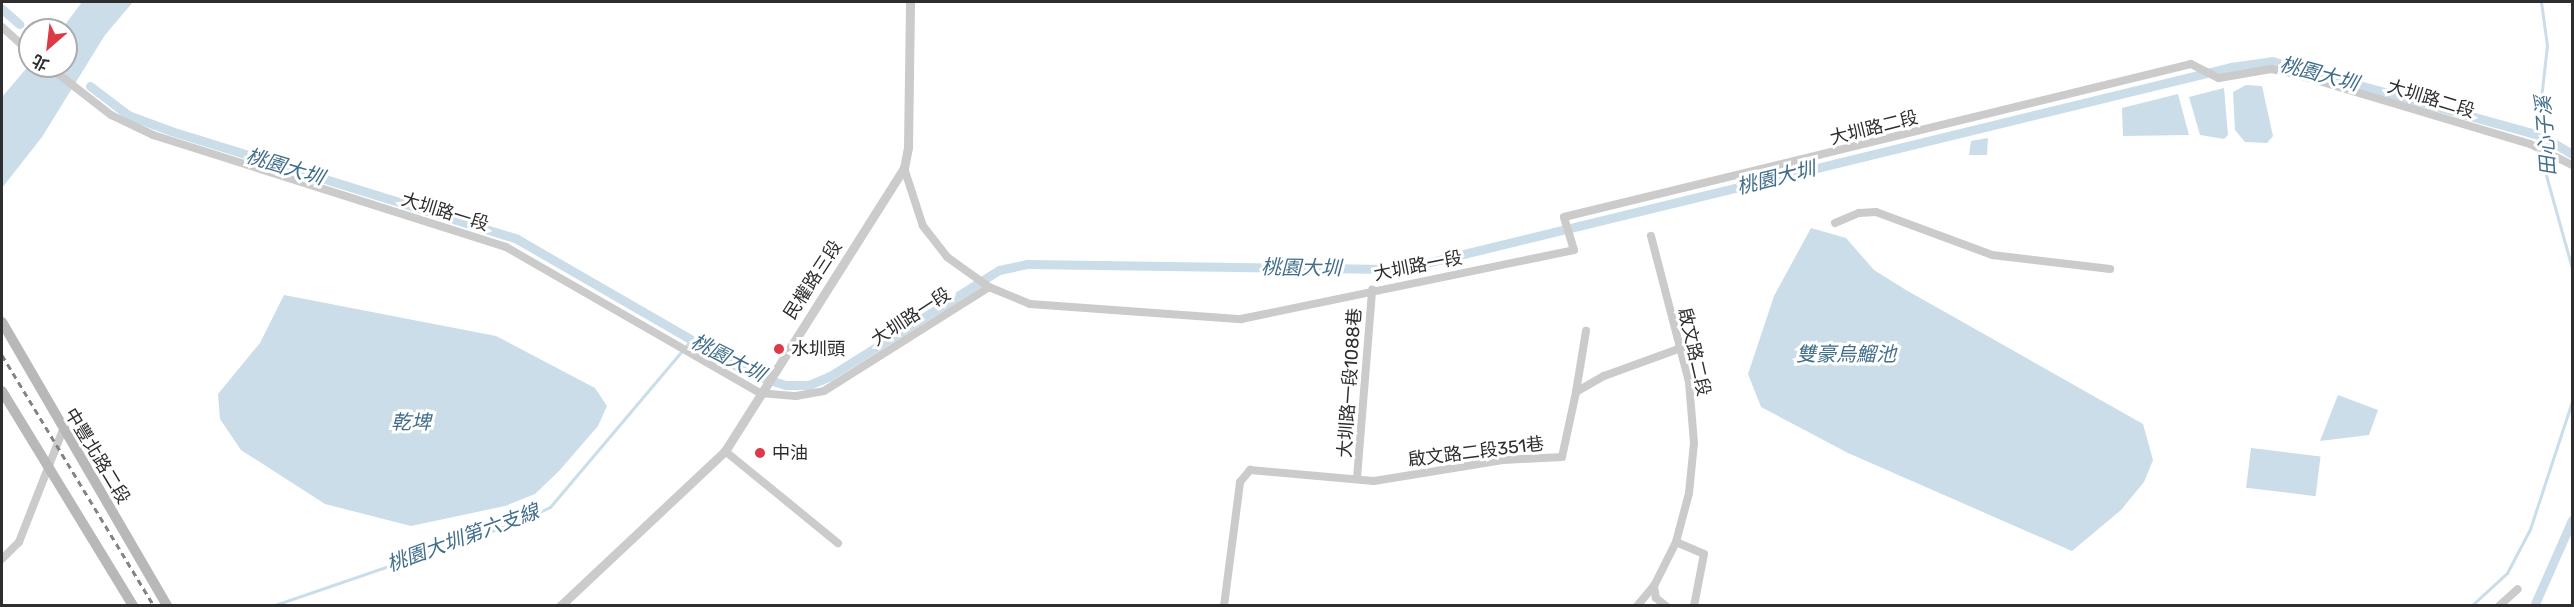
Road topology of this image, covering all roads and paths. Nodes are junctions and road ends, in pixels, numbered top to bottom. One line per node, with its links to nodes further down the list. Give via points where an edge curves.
1 (910, 2): 6 (street, 民權路三段, via 908,147)
2 (2, 27): 3 (street)
3 (18, 43)
4 (63, 78): 18 (street, 大圳路一段, via 111,115 153,135 506,247)
5 (2572, 165): 9 (street, 大圳路二段, via 2530,144 2281,71 2249,71 2219,78 2191,64 1564,217)
6 (904, 168): 11 (street, via 923,226 947,257); 18 (street, 民權路三段)
7 (1835, 223): 10 (street, via 1858,213 1876,212 1992,255)
8 (1651, 236): 15 (street, 啟文路二段)
9 (1574, 250): 12 (street, 大圳路一段)
10 (2110, 269)
11 (987, 286): 12 (street, 大圳路一段, via 1030,304 1241,319); 18 (street, 大圳路一段, via 824,391 796,396)
12 (1372, 290): 23 (street, 大圳路一段1088巷)
13 (2, 322): 20 (main road, 中豐北路二段)
14 (1586, 331): 17 (street)
15 (1681, 348): 17 (street, via 1604,376); 24 (street, 啟文路二段, via 1689,382 1694,443 1689,493)
16 (2, 391): 22 (main road)
17 (1576, 392): 23 (street, 啟文路二段351巷, via 1562,458 1504,460 1374,481)
18 (760, 393): 21 (street, 民權路三段)
19 (63, 419): 20 (street)
20 (64, 433): 22 (street); 30 (main road, 中豐北路二段)
21 (725, 452): 25 (street); 31 (street, 民權路三段)
22 (48, 467): 26 (street, via 19,542); 29 (main road)
23 (1357, 478): 32 (street, via 1250,470 1240,482)
24 (1676, 542): 27 (street, 啟文路二段); 35 (street, via 1704,554)
25 (838, 543)
26 (2, 559)
27 (1654, 586): 33 (street, 啟文路二段); 34 (street, via 1656,598)
28 (2518, 589): 36 (street)
29 (133, 606)
30 (167, 606)
31 (560, 606)
32 (1224, 606)
33 (1637, 606)
34 (1666, 606)
35 (1694, 606)
36 (2499, 606)

